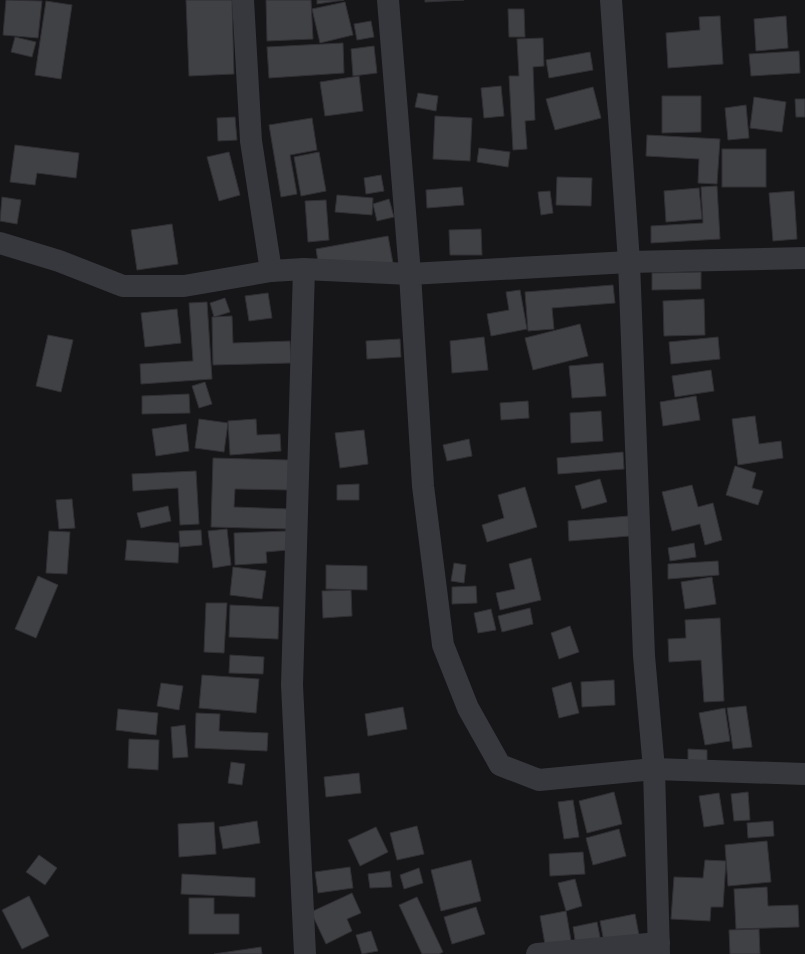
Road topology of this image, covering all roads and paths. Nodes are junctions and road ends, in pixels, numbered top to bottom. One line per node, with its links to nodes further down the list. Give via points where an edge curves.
1 (243, 0): 8 (street, via 251,141)
2 (388, 0): 9 (street)
3 (611, 0): 6 (street)
4 (0, 243): 8 (street, via 59,261 123,286 184,286)
5 (805, 258): 6 (street)
6 (629, 262): 9 (street); 10 (street, via 644,656)
7 (304, 269): 8 (street); 9 (street); 13 (street, via 292,684)
8 (271, 272)
9 (410, 274): 10 (street, via 423,486 443,645 468,708 500,765 539,780)
10 (654, 769): 11 (street); 12 (street)
11 (805, 774)
12 (659, 949): 14 (street)
13 (306, 954)
14 (537, 954)

